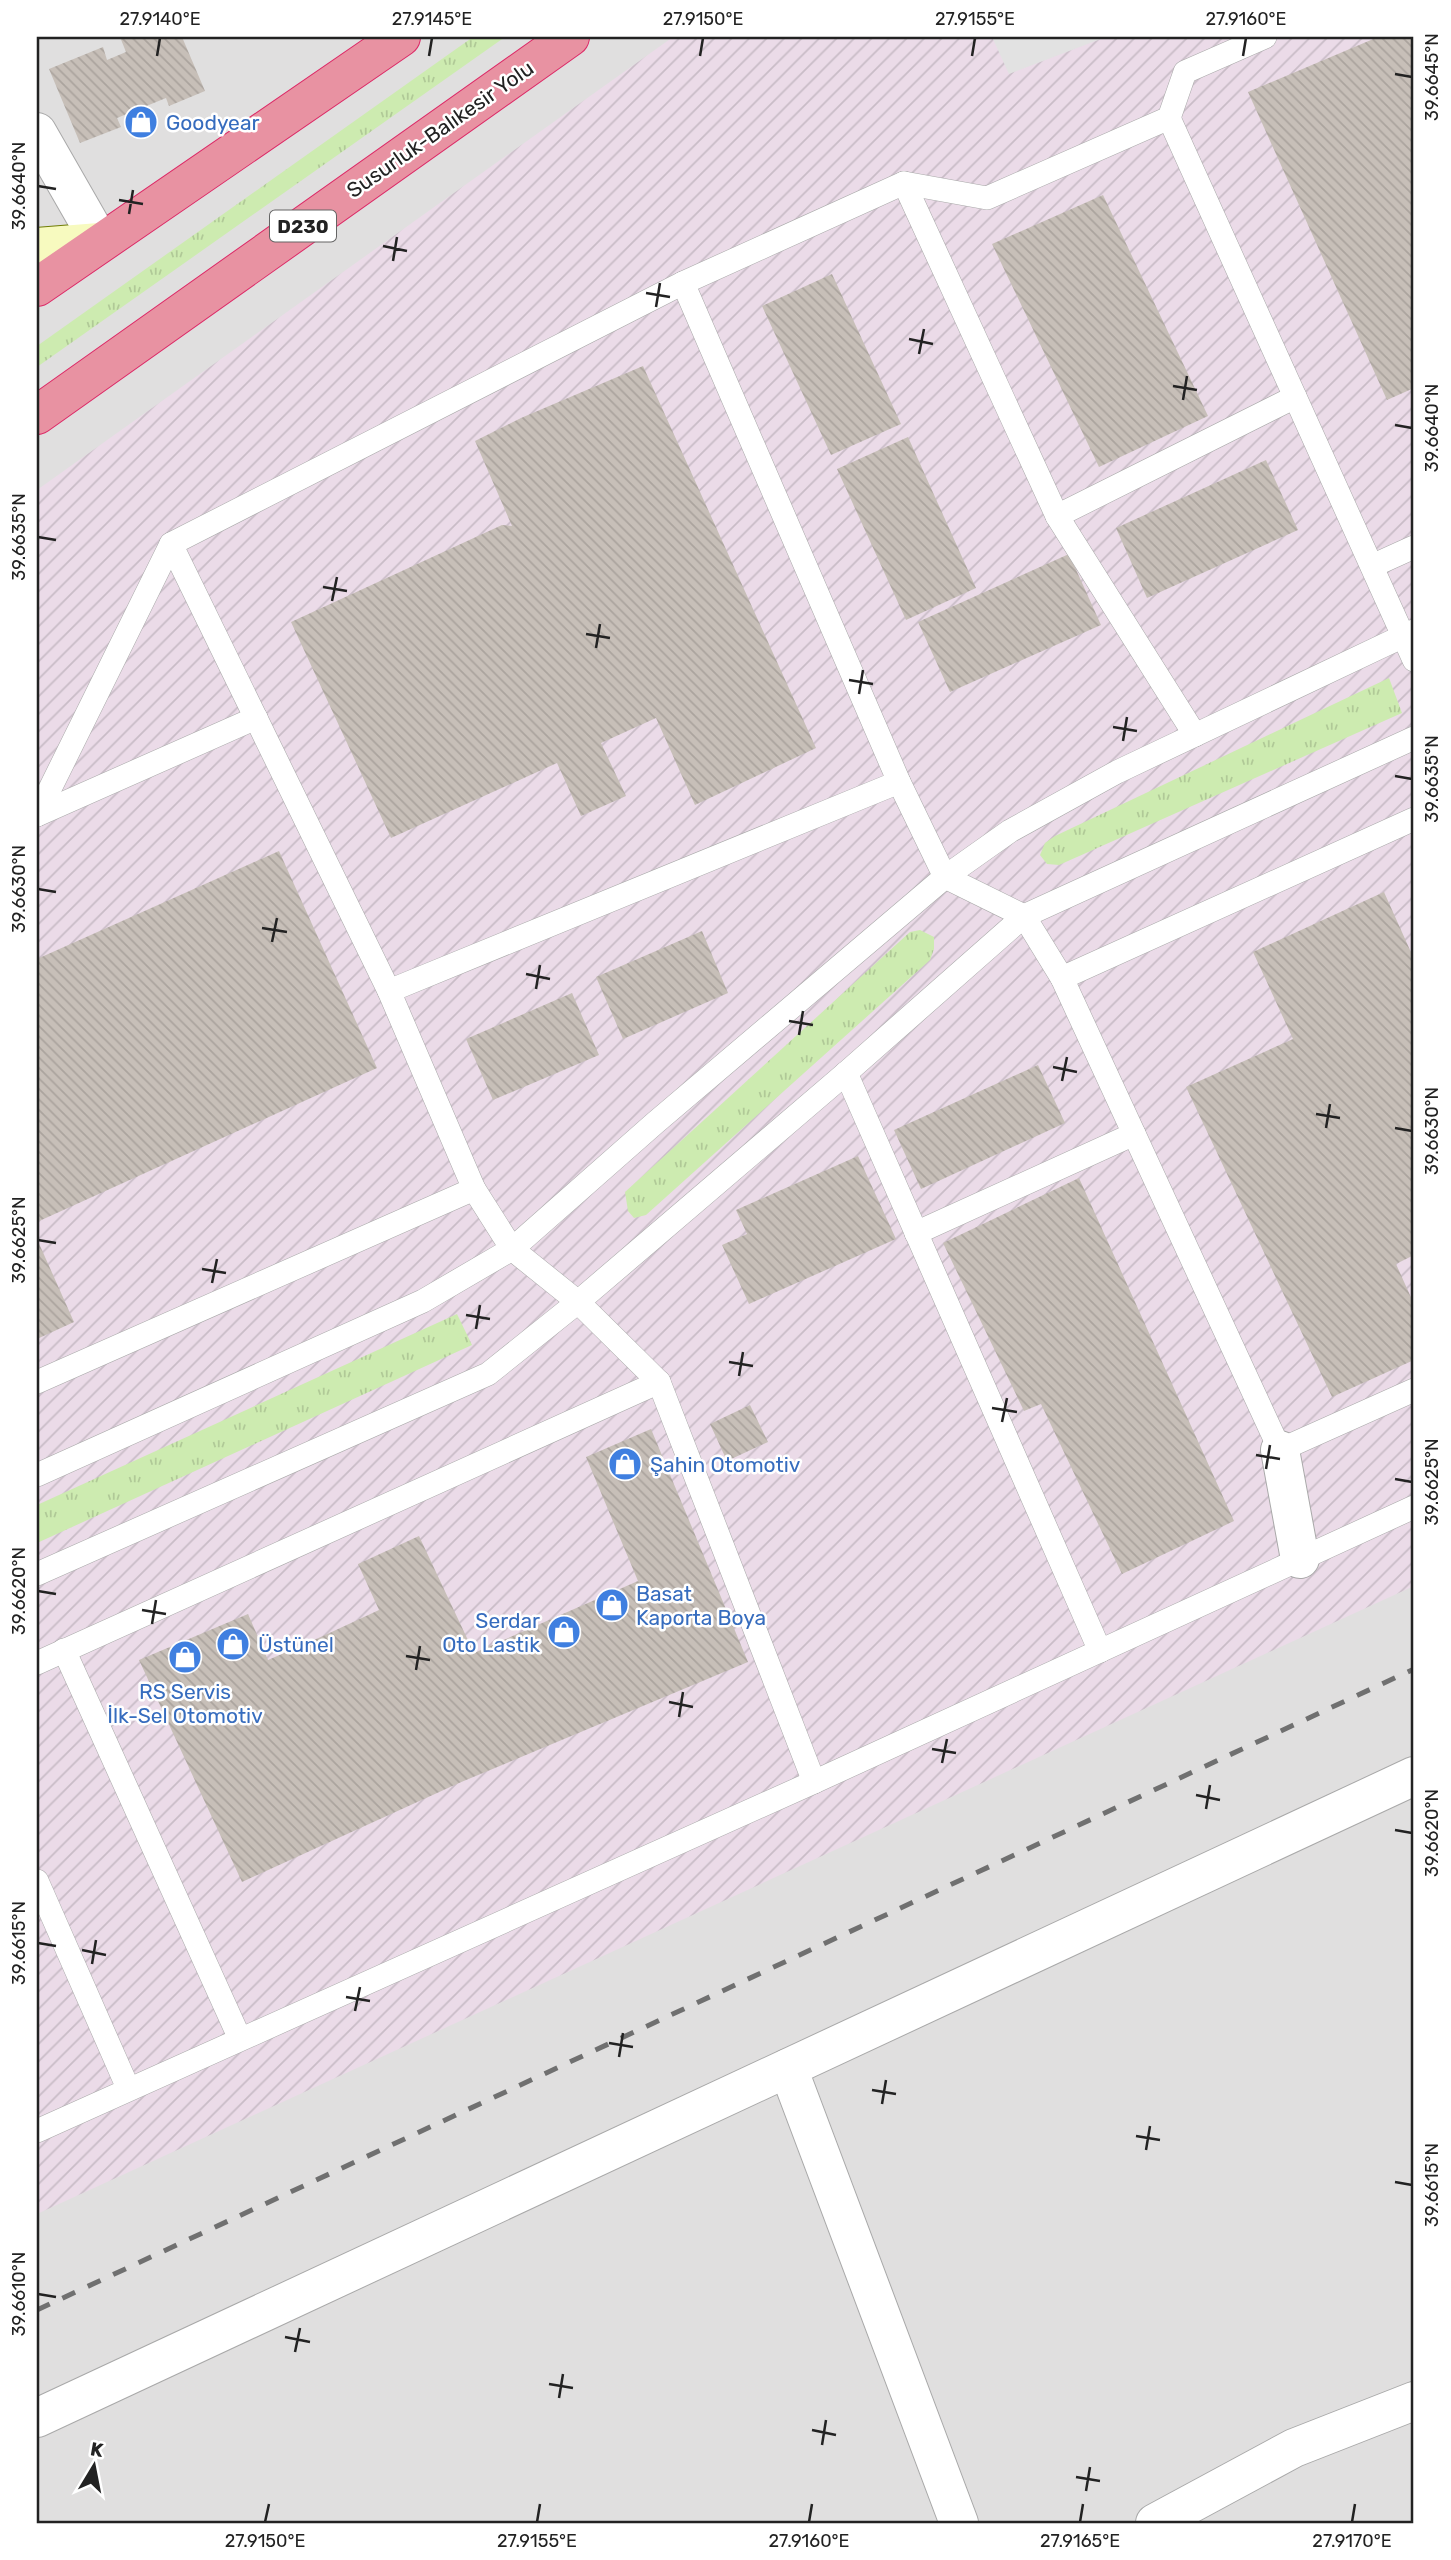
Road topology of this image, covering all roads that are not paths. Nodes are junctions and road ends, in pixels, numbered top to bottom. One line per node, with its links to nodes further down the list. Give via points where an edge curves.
1 (401, 37): 7 (highway)
2 (570, 37): 12 (highway, Susurluk-Balıkesir Yolu / D230)
3 (1265, 37): 4 (lane, via 1185,72)
4 (1169, 118): 6 (lane, via 988,198); 11 (lane)
5 (37, 132): 7 (street)
6 (904, 183): 9 (lane); 13 (lane)
7 (100, 242): 8 (main road); 10 (highway)
8 (37, 247)
9 (683, 283): 14 (lane); 22 (lane)
10 (37, 287)
11 (1295, 397): 13 (lane); 16 (lane)
12 (37, 415)
13 (1057, 516): 20 (lane)
14 (170, 544): 19 (lane); 23 (lane)
15 (1414, 547): 16 (lane)
16 (1372, 566): 17 (lane)
17 (1409, 634): 18 (lane); 20 (lane)
18 (1414, 660)
19 (257, 718): 23 (lane); 28 (lane)
20 (1195, 735): 25 (lane, via 1010,831)
21 (1414, 738): 26 (lane)
22 (899, 782): 25 (lane); 28 (lane)
23 (37, 815)
24 (1414, 820): 27 (lane)
25 (945, 877): 26 (lane); 33 (lane)
26 (1024, 916): 27 (lane); 29 (lane)
27 (1062, 978): 30 (lane)
28 (389, 991): 31 (lane)
29 (846, 1073): 32 (lane); 34 (lane)
30 (1134, 1134): 32 (lane); 38 (lane)
31 (474, 1189): 33 (lane); 35 (lane)
32 (916, 1233): 44 (lane)
33 (512, 1249): 34 (lane); 39 (lane, via 423,1301)
34 (578, 1302): 36 (lane); 42 (lane, via 488,1374)
35 (37, 1382)
36 (659, 1382): 43 (lane); 47 (lane)
37 (1414, 1390): 38 (lane)
38 (1280, 1450): 41 (street)
39 (37, 1475)
40 (1414, 1507): 41 (lane)
41 (1300, 1559): 44 (lane)
42 (37, 1574)
43 (64, 1650): 45 (lane); 49 (lane)
44 (1100, 1651): 47 (lane)
45 (37, 1663)
46 (1414, 1776): 50 (street)
47 (814, 1782): 49 (lane)
48 (37, 1881): 51 (lane)
49 (240, 2039): 51 (lane)
50 (788, 2068): 54 (street); 56 (street)
51 (128, 2088): 52 (lane)
52 (37, 2131)
53 (1414, 2401): 55 (street, via 1294,2448)
54 (37, 2418)
55 (1203, 2512): 57 (street)
56 (959, 2523)
57 (1155, 2523)

